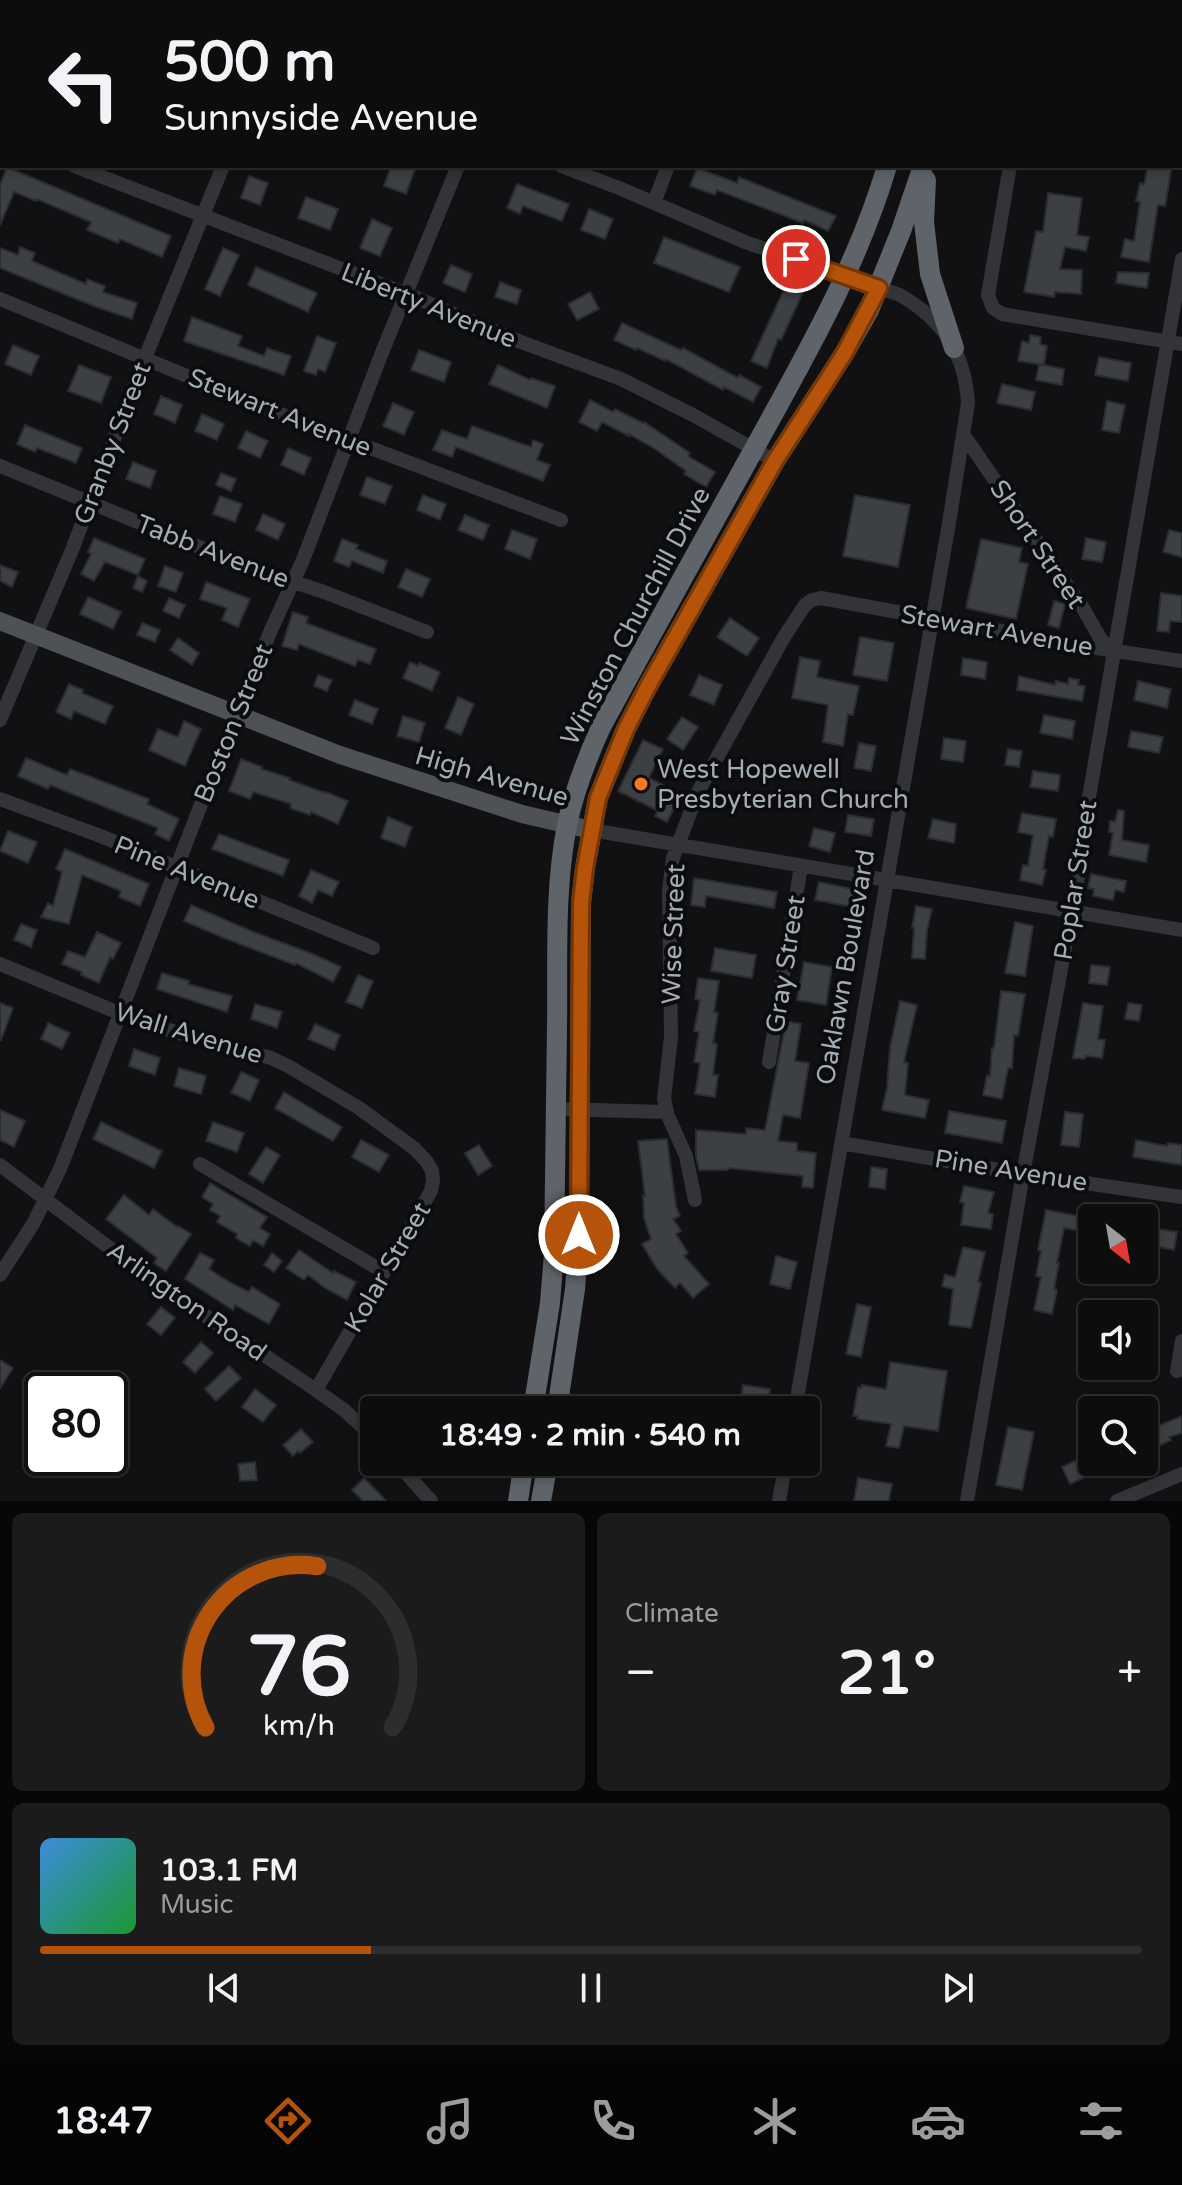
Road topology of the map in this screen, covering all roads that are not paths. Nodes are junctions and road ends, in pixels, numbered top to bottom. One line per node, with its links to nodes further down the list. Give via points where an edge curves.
1 (79, 168): 11 (street, Liberty Avenue)
2 (222, 168): 11 (street, Granby Street)
3 (457, 168): 15 (street, Boston Street)
4 (566, 168): 10 (street, Oaklawn Boulevard)
5 (667, 168): 10 (street)
6 (886, 168): 13 (highway, Winston Churchill Drive)
7 (924, 168): 14 (highway)
8 (925, 168): 18 (highway, via 930,274)
9 (1010, 168): 17 (street, via 988,295 993,308 1002,314)
10 (654, 203): 13 (street, Oaklawn Boulevard)
11 (202, 216): 15 (street, Liberty Avenue); 19 (street, Granby Street)
12 (1182, 259): 17 (street, Poplar Street)
13 (846, 277): 14 (street, Oaklawn Boulevard); 22 (highway, Winston Churchill Drive)
14 (879, 288): 18 (street, Oaklawn Boulevard, via 917,305); 23 (highway, Winston Churchill Drive, via 844,354)
15 (407, 294): 21 (street, Boston Street); 22 (street, Liberty Avenue, via 621,379)
16 (0, 299): 19 (street, Stewart Avenue)
17 (1175, 343): 33 (street, Poplar Street)
18 (954, 348): 20 (street, Oaklawn Boulevard, via 967,388)
19 (145, 358): 21 (street, Stewart Avenue); 25 (street, Granby Street)
20 (963, 434): 29 (street, Oaklawn Boulevard); 33 (street, Short Street, via 1101,640)
21 (350, 440): 26 (street, Stewart Avenue); 27 (street, Boston Street)
22 (754, 449): 23 (street, Liberty Avenue); 38 (highway, Winston Churchill Drive, via 601,727)
23 (775, 461): 39 (highway, Winston Churchill Drive, via 626,729)
24 (0, 466): 25 (street, Tabb Avenue)
25 (89, 503): 27 (street, Tabb Avenue); 32 (street, Granby Street)
26 (561, 520)
27 (292, 582): 31 (street, Tabb Avenue); 35 (street, Boston Street)
28 (812, 600): 29 (street, Stewart Avenue); 40 (street, Wise Street, via 784,637 698,792)
29 (932, 619): 33 (street, Stewart Avenue); 43 (street, Oaklawn Boulevard)
30 (0, 621): 32 (main road, High Avenue)
31 (427, 632)
32 (36, 636): 35 (main road, High Avenue); 36 (street, Granby Street)
33 (1114, 651): 34 (street, Stewart Avenue); 44 (street, Poplar Street)
34 (1182, 661)
35 (236, 715): 38 (main road, High Avenue, via 388,772); 42 (street, Boston Street)
36 (0, 720)
37 (0, 799): 42 (street, Pine Avenue)
38 (567, 826): 39 (main road, High Avenue); 50 (highway, Winston Churchill Drive, via 558,919)
39 (591, 830): 40 (street, High Avenue); 51 (highway, Winston Churchill Drive, via 581,903)
40 (677, 845): 41 (street, High Avenue); 52 (street, Wise Street, via 669,890)
41 (801, 866): 43 (street, High Avenue); 49 (street, Gray Street)
42 (176, 868): 46 (street, Pine Avenue); 48 (street, Boston Street)
43 (886, 879): 44 (street, High Avenue); 54 (street, Oaklawn Boulevard)
44 (1072, 911): 45 (street, High Avenue); 57 (street, Poplar Street)
45 (1182, 930)
46 (373, 948)
47 (0, 964): 48 (street, Wall Avenue)
48 (119, 1013): 53 (street, Wall Avenue, via 271,1058); 59 (street, Boston Street)
49 (769, 1062)
50 (556, 1109): 51 (street); 66 (highway, Winston Churchill Drive, via 554,1254)
51 (579, 1110): 52 (street); 67 (highway, Winston Churchill Drive, via 579,1235)
52 (666, 1112): 60 (street, via 686,1156)
53 (371, 1117): 61 (street, Kolar Street, via 415,1149 427,1162 433,1181)
54 (841, 1143): 57 (street, Pine Avenue); 68 (street, Oaklawn Boulevard)
55 (200, 1164): 61 (street)
56 (0, 1165): 59 (street, Arlington Road)
57 (1023, 1174): 58 (street, Pine Avenue); 75 (street, Poplar Street)
58 (1182, 1197)
59 (46, 1200): 62 (street, Boston Street); 65 (street, Arlington Road, via 152,1280)
60 (695, 1200)
61 (384, 1272): 65 (street, Kolar Street)
62 (0, 1275)
63 (1182, 1341): 64 (street)
64 (1177, 1371)
65 (316, 1390): 69 (street, Arlington Road)
66 (535, 1396)
67 (559, 1396)
68 (797, 1396)
69 (360, 1424)
70 (1182, 1474): 76 (street)
71 (409, 1476): 77 (street)
72 (522, 1476): 78 (highway)
73 (545, 1476): 79 (highway)
74 (783, 1476): 80 (street)
75 (972, 1498)
76 (1121, 1500)
77 (431, 1501)
78 (518, 1501)
79 (541, 1501)
80 (779, 1501)

